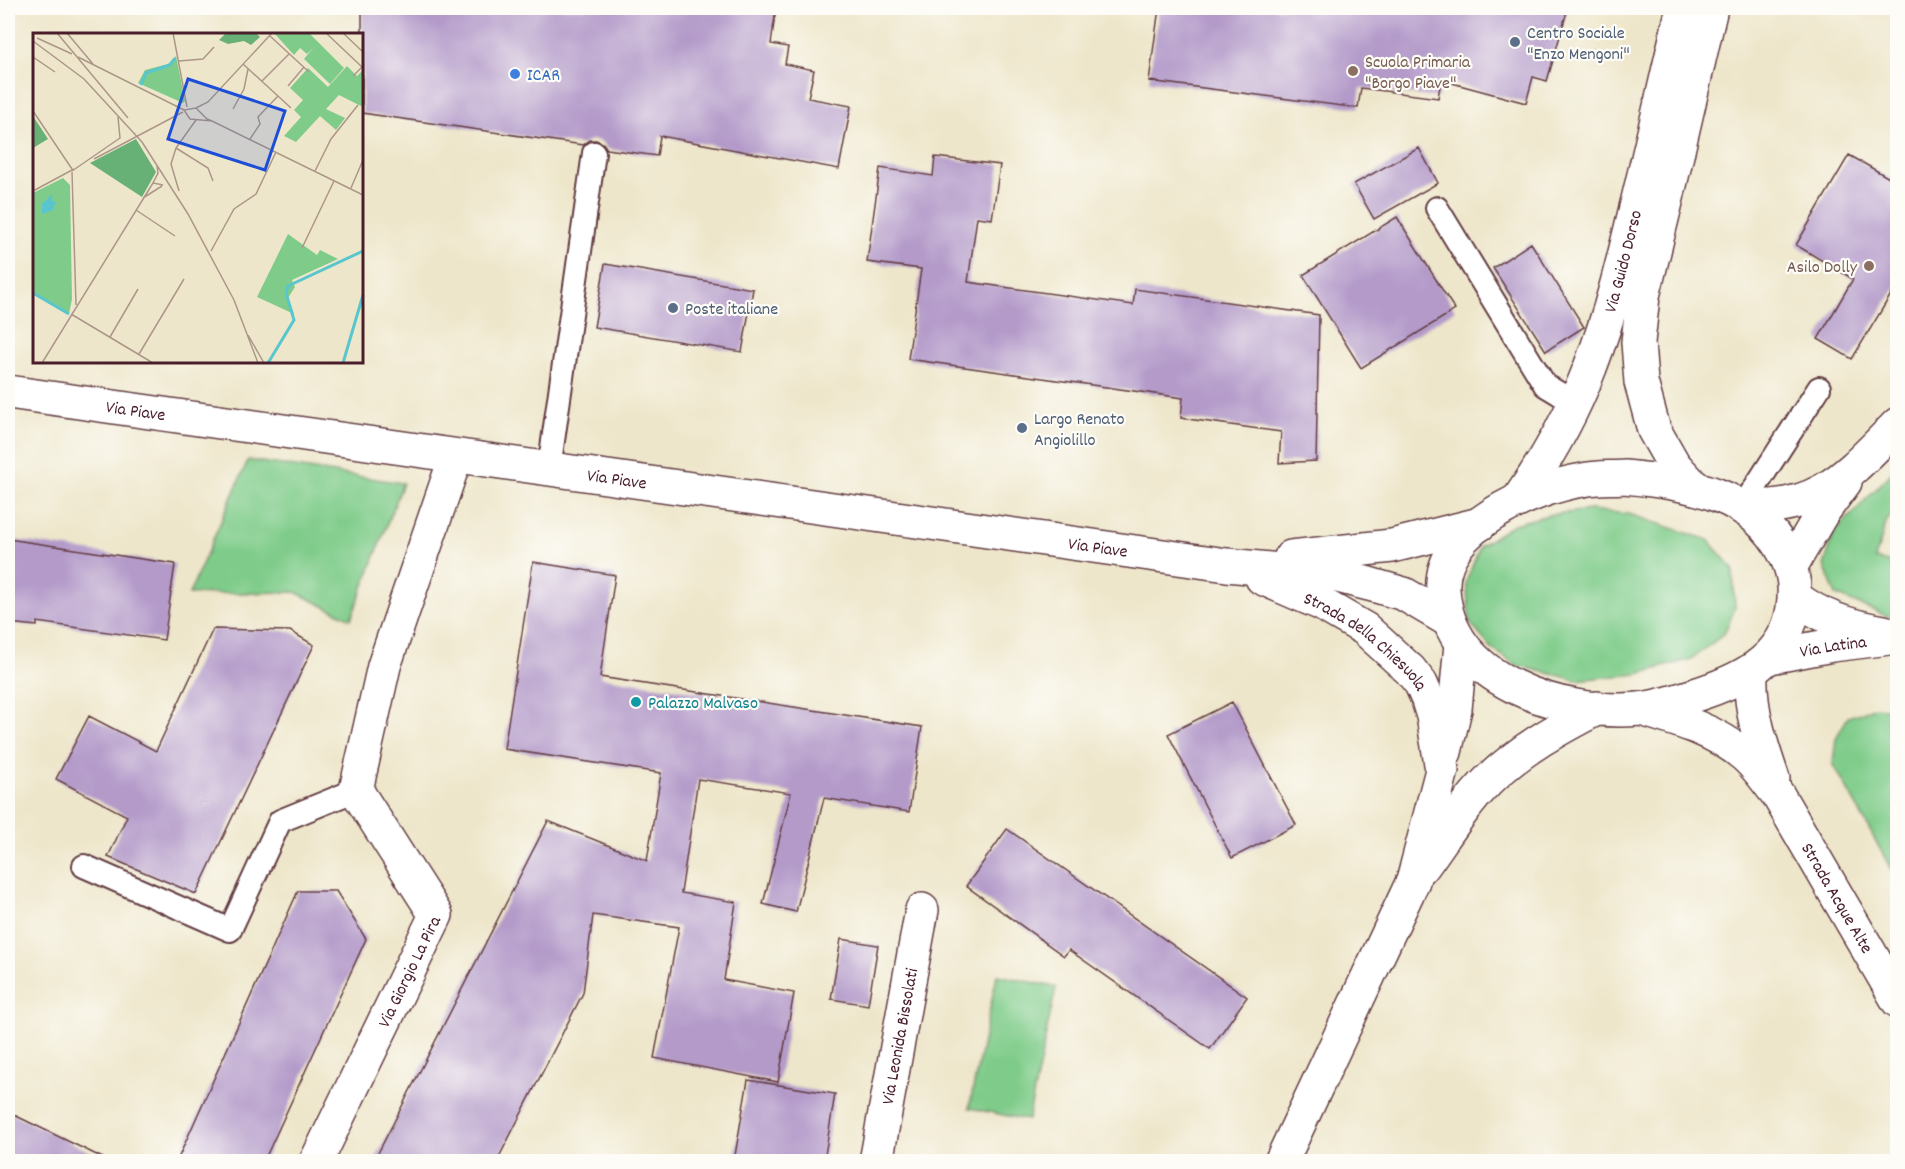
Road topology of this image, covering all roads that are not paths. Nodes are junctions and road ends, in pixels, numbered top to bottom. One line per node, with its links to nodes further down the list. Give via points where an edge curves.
1 (1683, 8): 7 (main road, Via Guido Dorso, via 1619,277)
2 (1711, 8): 12 (main road, Via Guido Dorso, via 1642,296 1638,342 1641,382 1654,430 1674,465)
3 (594, 153): 11 (lane)
4 (1437, 207): 7 (lane, via 1545,385)
5 (1819, 388): 14 (lane)
6 (8, 392): 10 (main road, Via Piave)
7 (1575, 403): 13 (main road, Via Guido Dorso, via 1548,455)
8 (1898, 424): 9 (main road)
9 (1869, 453): 14 (main road, via 1833,484 1801,502); 17 (main road, via 1822,513)
10 (456, 456): 11 (main road, Via Piave); 24 (main road, via 384,666)
11 (549, 469): 16 (main road, Via Piave)
12 (1695, 488): 13 (main road, via 1640,479 1584,479); 14 (main road)
13 (1518, 499): 15 (main road)
14 (1743, 506): 17 (main road, via 1774,536)
15 (1479, 524): 16 (main road, Via Piave, via 1378,548); 18 (main road, Strada della Chiesuola, via 1464,538 1443,572 1443,597)
16 (1227, 565): 18 (main road, Via Piave, via 1334,575 1404,594); 23 (main road, Strada della Chiesuola, via 1320,603 1365,629 1395,654 1421,684 1428,700)
17 (1793, 582): 19 (main road, Via Latina, via 1806,606 1833,619); 20 (main road, via 1792,616 1786,633)
18 (1455, 632): 21 (main road, Via Piave, via 1490,672 1514,687 1550,700); 23 (main road, Strada della Chiesuola, via 1455,709)
19 (1898, 635): 20 (main road, Via Latina, via 1832,645)
20 (1760, 664): 22 (main road, Via Latina, via 1699,694); 25 (main road, Strada Acque Alte, via 1750,686 1754,720)
21 (1598, 708): 22 (main road, Via Piave); 27 (main road, Strada della Chiesuola, via 1545,736 1490,780)
22 (1641, 709): 25 (main road, Strada Acque Alte, via 1717,735 1746,756)
23 (1442, 770): 27 (main road, Strada della Chiesuola)
24 (356, 790): 26 (lane, via 280,821 230,930); 30 (main road, Via Giorgio La Pira, via 436,915)
25 (1778, 795): 29 (main road, Strada Acque Alte)
26 (84, 866)
27 (1413, 881): 32 (main road, Strada della Chiesuola)
28 (922, 910): 31 (main road, Via Leonida Bissolati)
29 (1898, 1001)
30 (316, 1161)
31 (876, 1161)
32 (1281, 1161)

